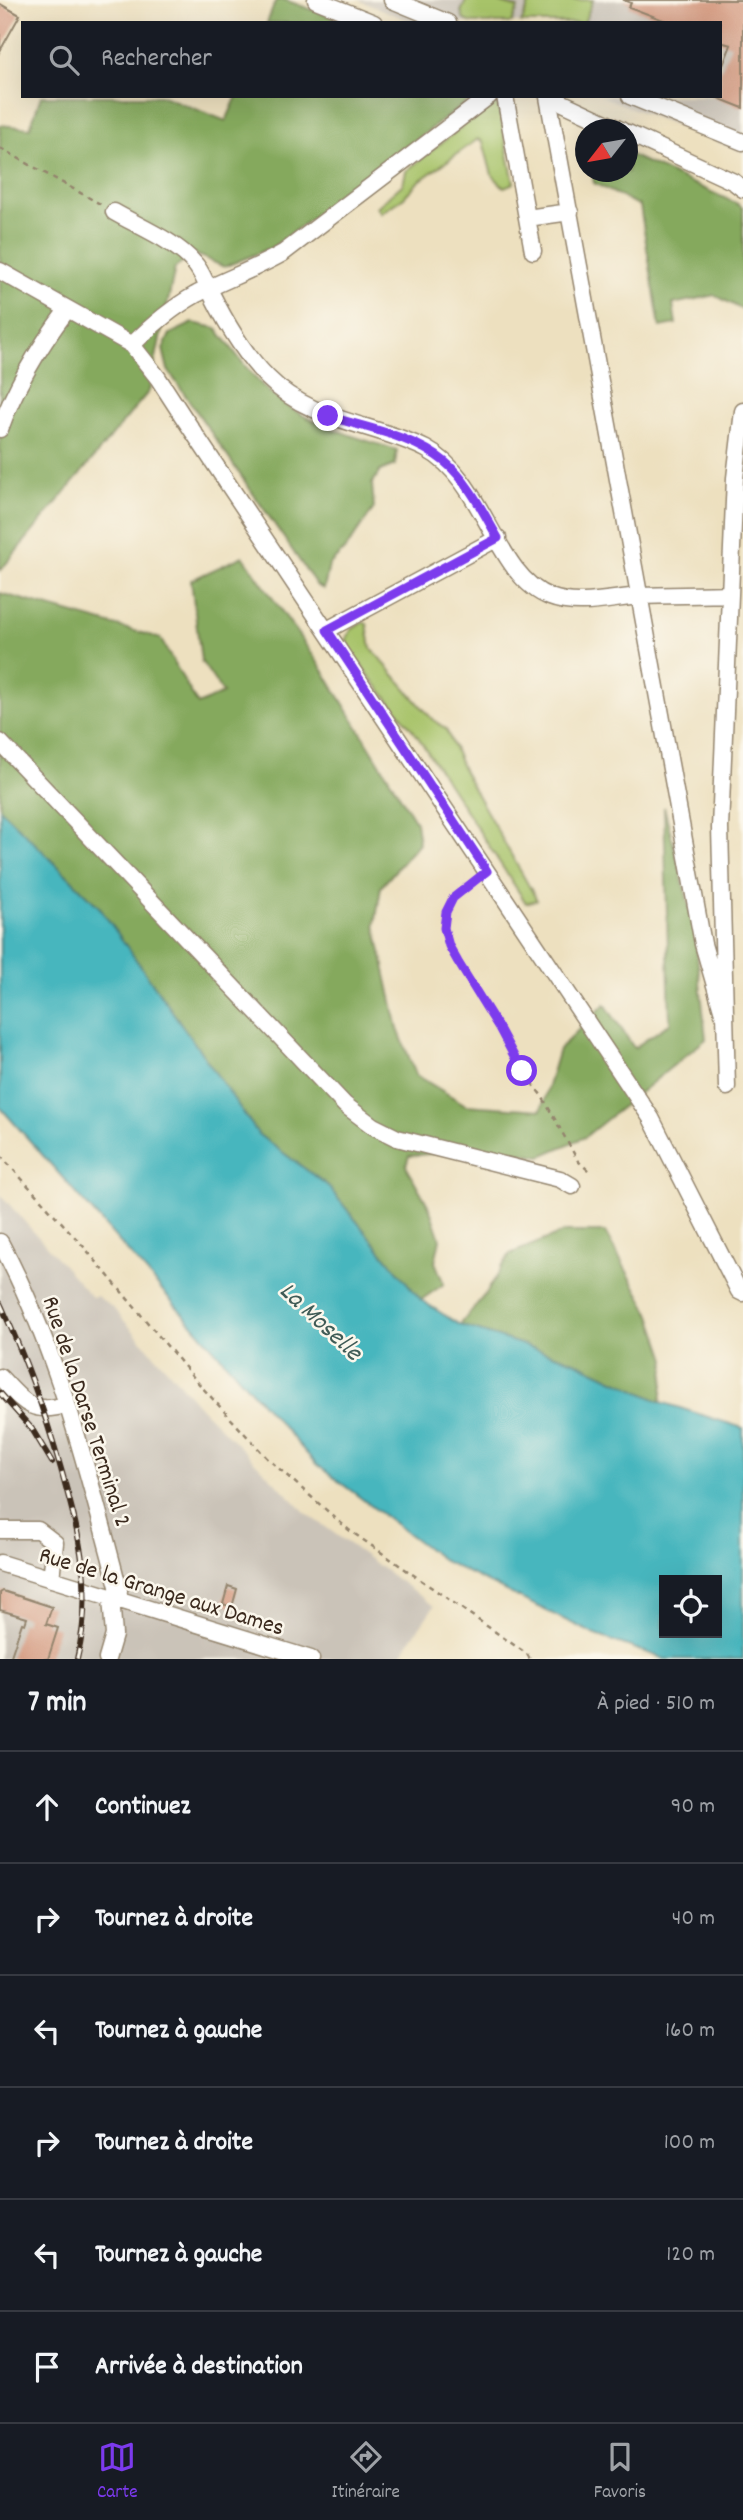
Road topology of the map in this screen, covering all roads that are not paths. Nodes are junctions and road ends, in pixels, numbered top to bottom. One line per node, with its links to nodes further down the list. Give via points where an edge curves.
1 (316, 0): 3 (street)
2 (392, 0): 4 (street)
3 (369, 21)
4 (443, 21)
5 (486, 98): 19 (street, via 283,253)
6 (505, 98): 16 (street)
7 (548, 98): 15 (street)
8 (552, 98): 10 (street)
9 (635, 98): 12 (street)
10 (597, 119)
11 (638, 138): 13 (street)
12 (743, 142)
13 (743, 189)
14 (114, 212): 19 (street, via 176,247 195,263)
15 (570, 212): 16 (street); 26 (street)
16 (527, 218): 17 (street)
17 (533, 251)
18 (0, 271): 20 (street)
19 (209, 289): 21 (street, via 193,296); 24 (street, via 235,336 269,380 328,416 427,450 446,463 463,481)
20 (67, 310): 21 (street); 23 (street, via 37,350)
21 (132, 345): 27 (street)
22 (743, 411): 25 (street, via 734,478)
23 (0, 429)
24 (498, 538): 26 (street, via 514,566 550,597 579,602); 27 (street)
25 (730, 594): 26 (street); 29 (street, via 720,828)
26 (639, 596): 29 (street, via 703,944)
27 (327, 630): 33 (street, via 651,1118)
28 (0, 741): 31 (street, via 345,1105 397,1138 560,1179)
29 (723, 1013): 30 (street)
30 (727, 1087)
31 (572, 1186)
32 (0, 1242): 35 (street, Rue de la Darse Terminal 2, via 24,1290)
33 (743, 1293)
34 (0, 1377): 35 (street, via 34,1408)
35 (66, 1405): 39 (street, Rue de la Darse Terminal 2, via 119,1590)
36 (0, 1530): 38 (street, via 38,1530 55,1543)
37 (1, 1564): 38 (street, Rue de la Grange aux Dames)
38 (51, 1579): 39 (street, Rue de la Grange aux Dames)
39 (115, 1599): 40 (street, Rue de la Grange aux Dames); 41 (street, Rue de la Darse Terminal 2, via 114,1635)
40 (257, 1643): 42 (street); 43 (street, Rue de la Grange aux Dames)
41 (107, 1659)
42 (251, 1659)
43 (311, 1659)

